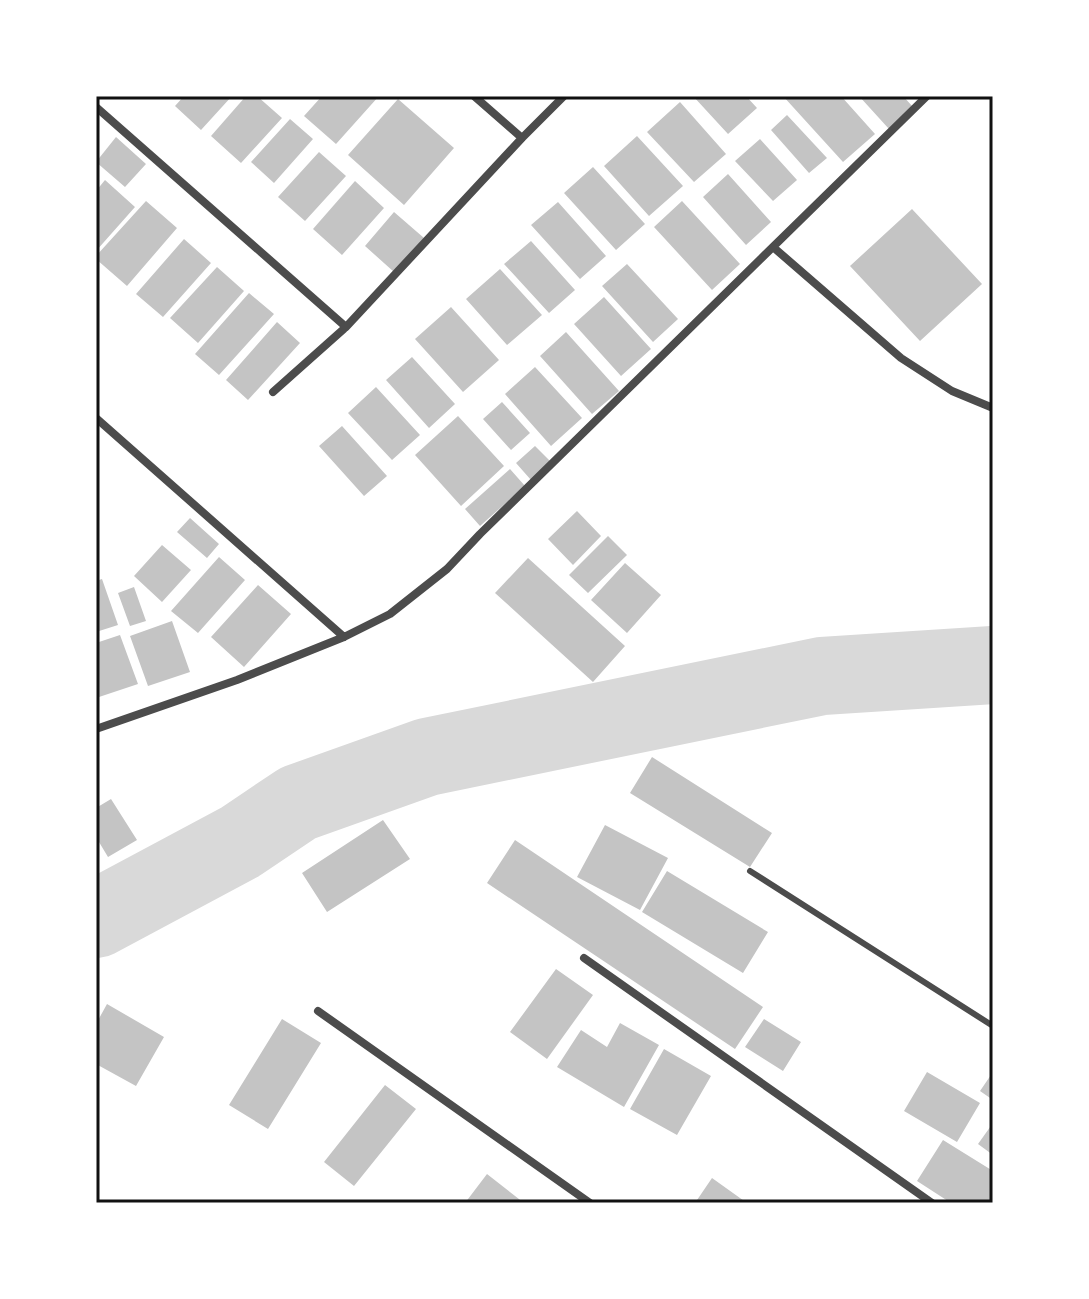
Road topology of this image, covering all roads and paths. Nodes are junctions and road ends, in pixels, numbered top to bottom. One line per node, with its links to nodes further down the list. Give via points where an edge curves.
1 (474, 96): 5 (street)
2 (564, 96): 5 (street)
3 (927, 96): 6 (street)
4 (96, 107): 7 (street)
5 (522, 138): 7 (street)
6 (773, 247): 9 (street, via 901,358 952,391); 11 (street, via 447,569 390,614)
7 (346, 327): 8 (street)
8 (273, 392)
9 (993, 408)
10 (96, 418): 11 (street)
11 (344, 637): 12 (street)
12 (96, 729)
13 (750, 871): 16 (lane)
14 (584, 958): 18 (street)
15 (318, 1011): 17 (street)
16 (993, 1026)
17 (590, 1203)
18 (932, 1203)

